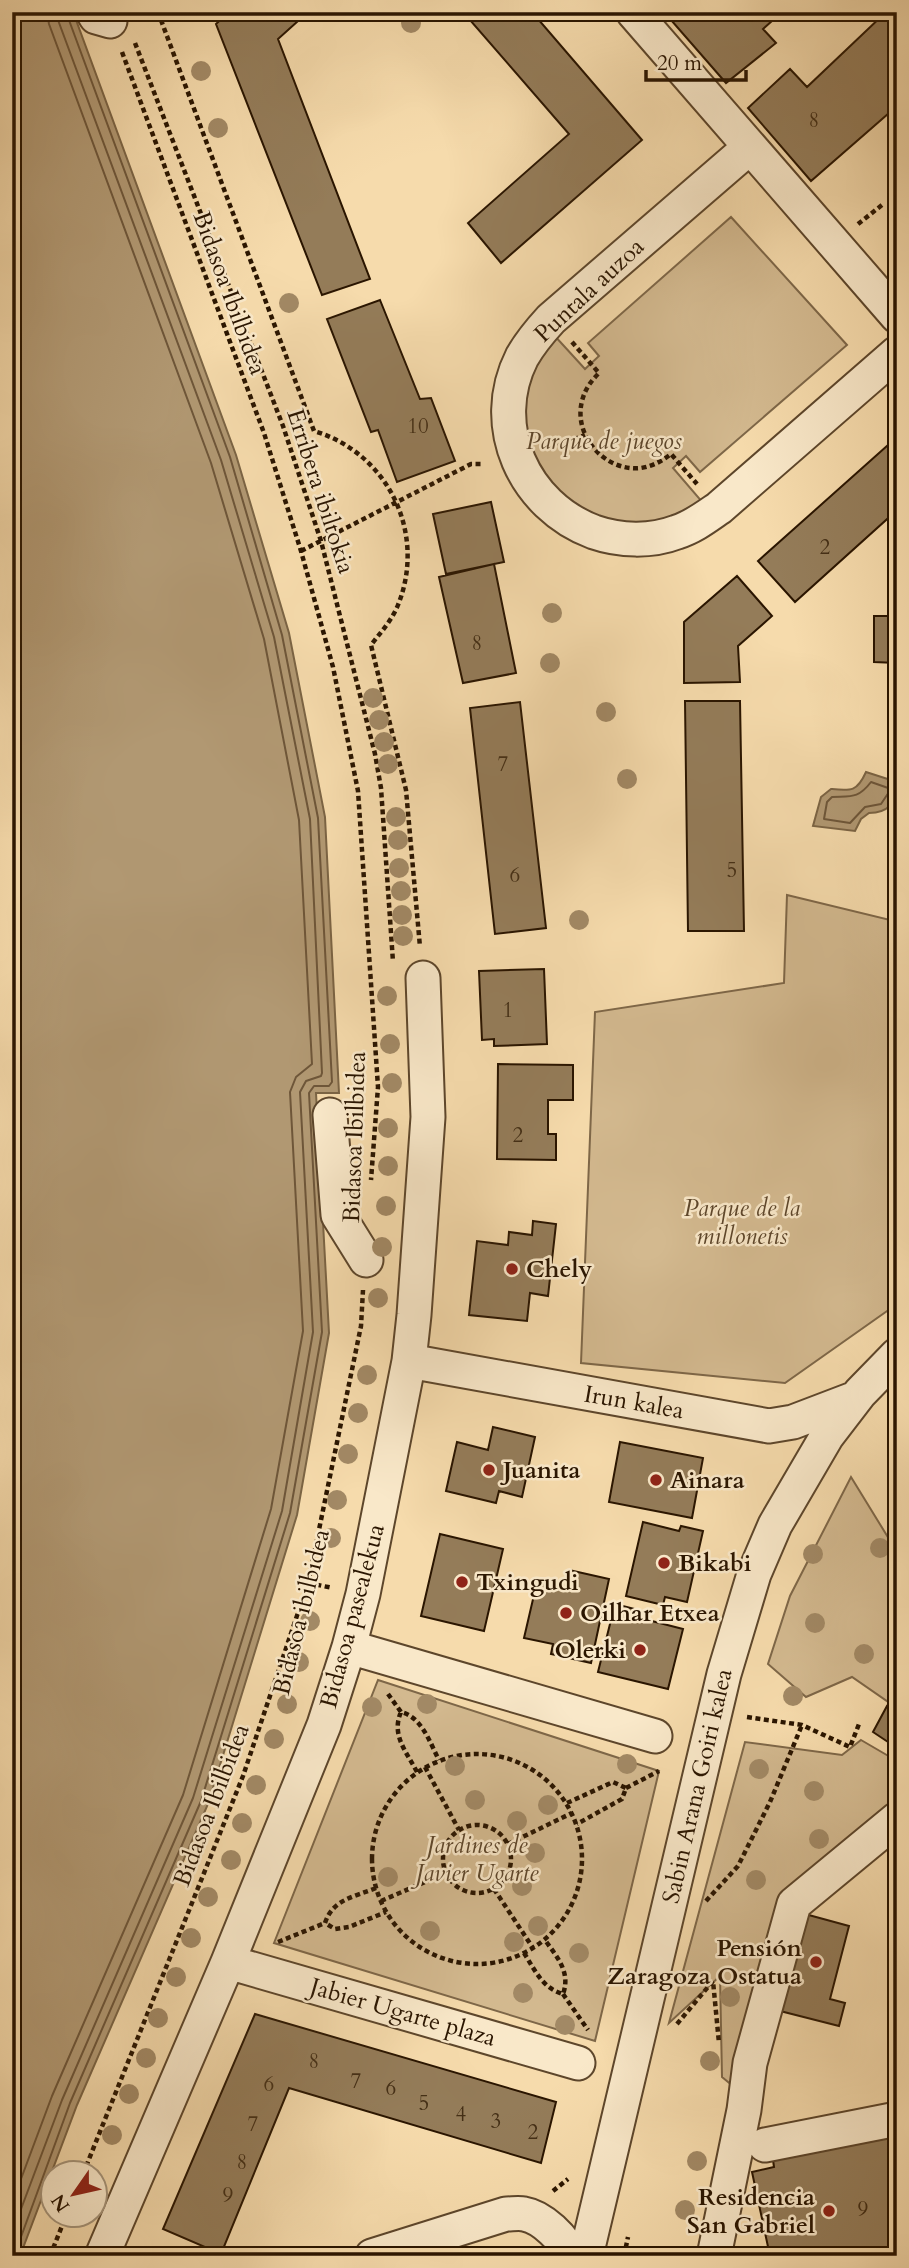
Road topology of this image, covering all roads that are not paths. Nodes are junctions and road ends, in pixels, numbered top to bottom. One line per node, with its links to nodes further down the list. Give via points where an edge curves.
1 (633, 12): 2 (street)
2 (750, 147): 3 (street); 4 (street, Puntala auzoa, via 534,337 513,382 509,406 510,430 526,477 559,514 580,527 628,540 677,533 719,508)
3 (897, 316)
4 (897, 353)
5 (409, 976): 9 (street, Bidasoa pasealekua, via 428,1117)
6 (330, 1115): 7 (street, via 338,1215)
7 (366, 1260)
8 (897, 1355): 10 (street, Sabin Arana Goiri kalea)
9 (409, 1361): 10 (street, Irun kalea, via 769,1426 793,1422); 11 (street, Bidasoa pasealekua)
10 (856, 1398): 21 (street, Sabin Arana Goiri kalea, via 827,1436 775,1525 738,1622)
11 (349, 1647): 12 (street); 14 (street, Bidasoa pasealekua, via 324,1725)
12 (655, 1736)
13 (887, 1828): 22 (street, via 794,1904 750,2063)
14 (228, 1962): 15 (street, Jabier Ugarte plaza); 18 (street, Bidasoa pasealekua)
15 (578, 2063)
16 (897, 2119): 17 (street)
17 (765, 2145)
18 (102, 2256)
19 (372, 2256): 20 (street, via 506,2214 525,2214 542,2221 569,2248)
20 (571, 2256)
21 (586, 2256)
22 (714, 2256)

